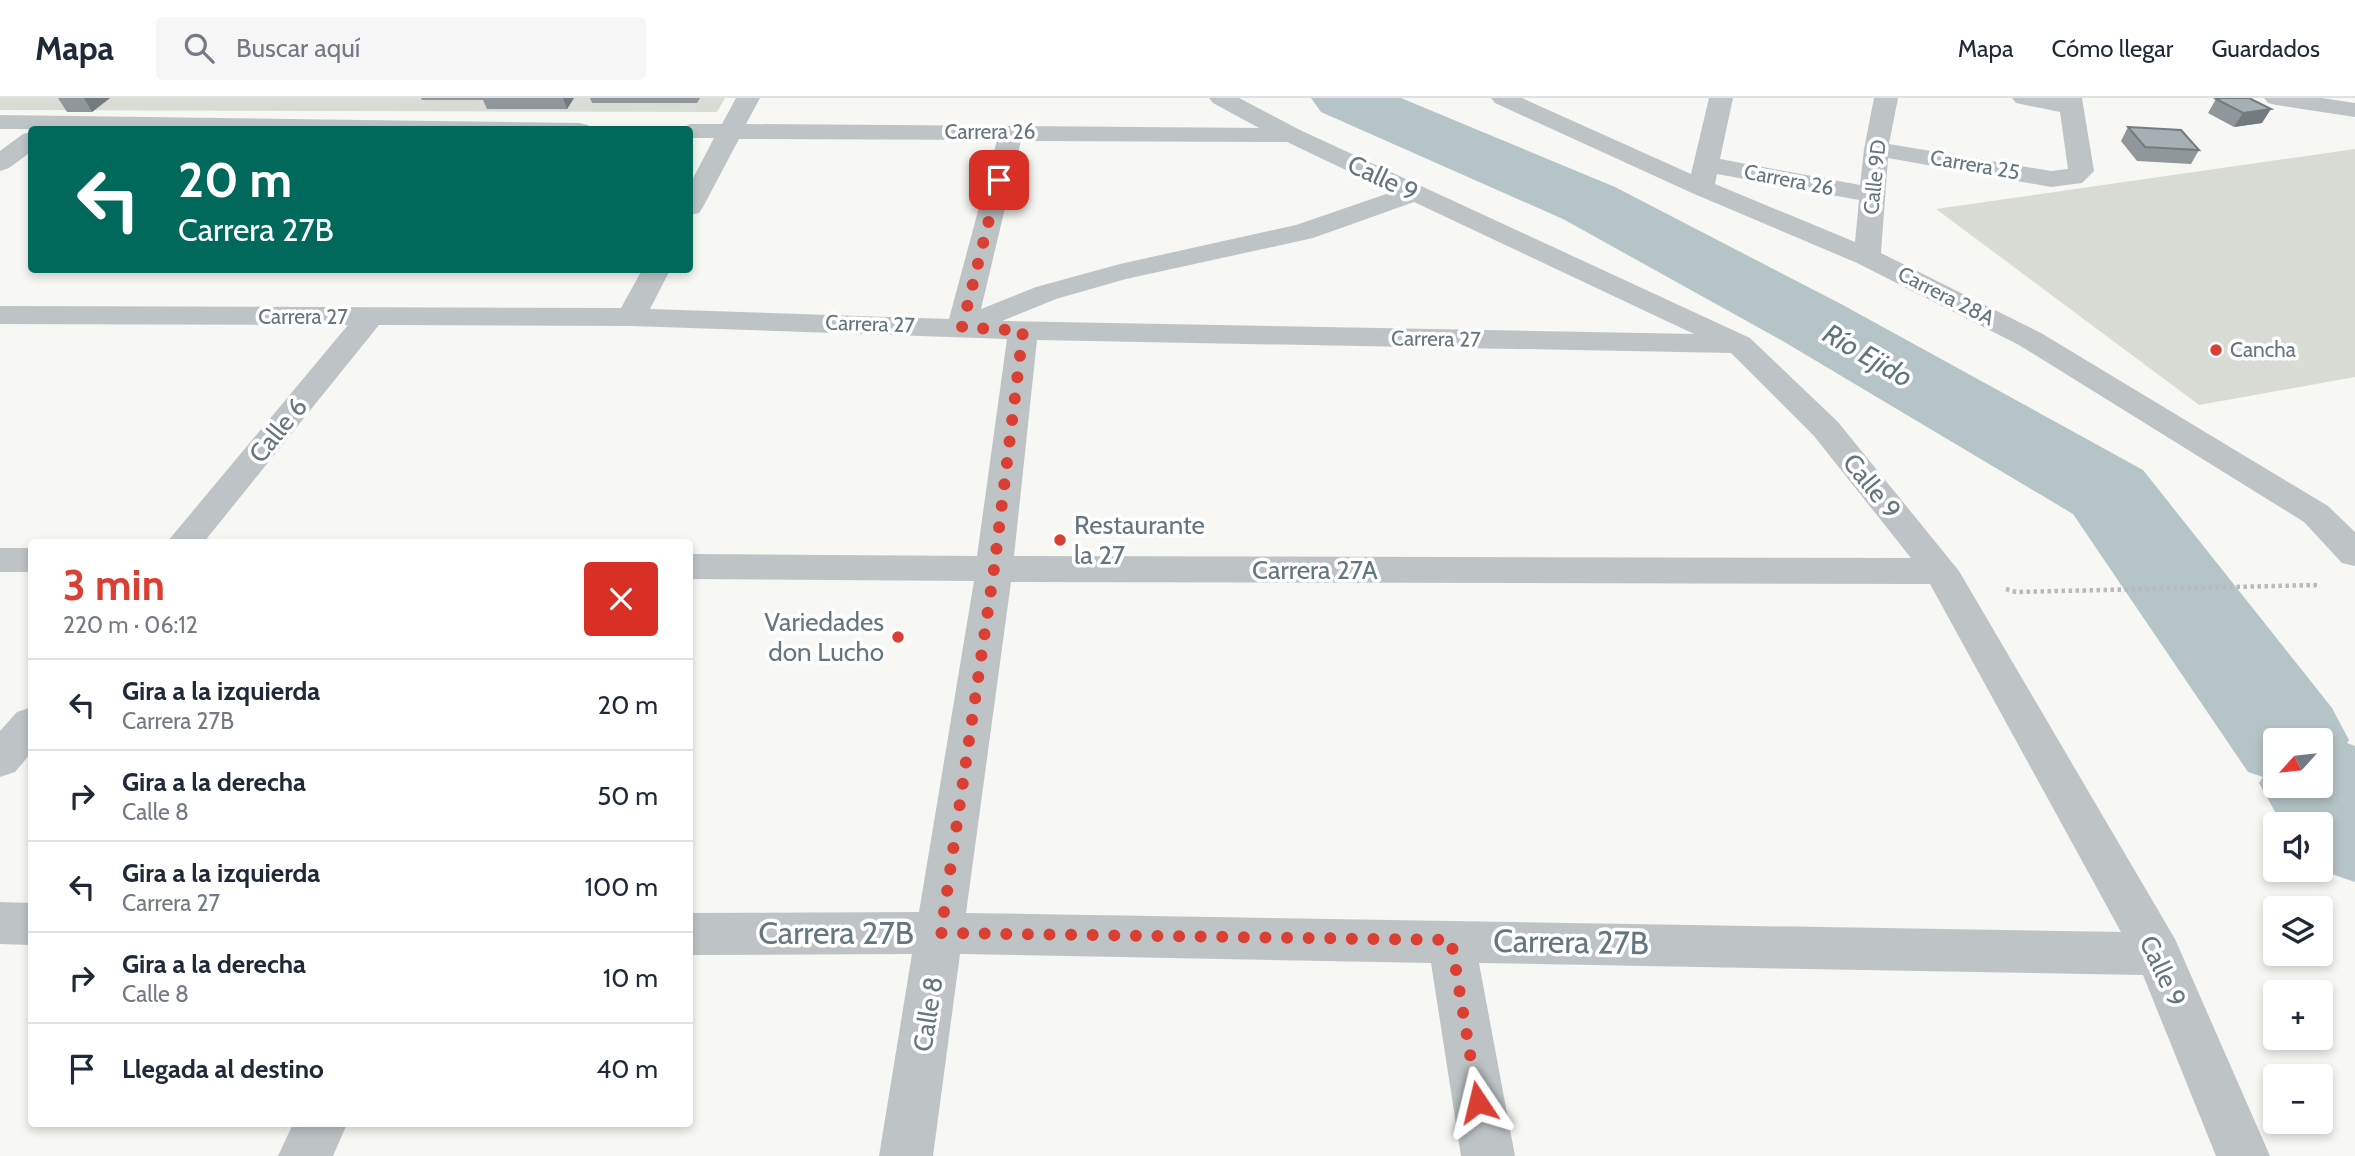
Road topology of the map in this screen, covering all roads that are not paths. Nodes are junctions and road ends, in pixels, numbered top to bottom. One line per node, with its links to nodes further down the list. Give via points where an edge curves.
1 (748, 98): 13 (street)
2 (1221, 98): 15 (street, Calle 9)
3 (1505, 98): 19 (street, Carrera 28A)
4 (1721, 98): 19 (street)
5 (1886, 98): 17 (street, Calle 9D)
6 (2024, 98): 8 (street)
7 (2276, 98): 9 (street)
8 (2071, 102): 17 (street, Carrera 25, via 2081,171 2073,178)
9 (2351, 106)
10 (0, 122): 11 (street)
11 (48, 126)
12 (693, 131): 13 (street, Carrera 26)
13 (730, 132): 14 (street, Carrera 26); 22 (street)
14 (1011, 132): 15 (street, Carrera 26); 28 (street)
15 (1291, 135): 20 (street, Calle 9)
16 (28, 142): 18 (street)
17 (1876, 149): 21 (street, Calle 9D)
18 (0, 163)
19 (1704, 176): 21 (street, Carrera 26); 23 (street, Carrera 28A)
20 (1415, 193): 28 (street, via 1303,232 1046,293); 30 (street, Calle 9)
21 (1872, 195): 23 (street, Calle 9D)
22 (693, 202)
23 (1867, 257): 31 (street, Carrera 28A, via 2030,339)
24 (654, 273): 27 (street)
25 (0, 316): 26 (street, Carrera 27)
26 (370, 317): 27 (street, Carrera 27); 33 (street, Calle 6)
27 (631, 317): 28 (street, Carrera 27)
28 (962, 327): 29 (street, Carrera 27)
29 (1023, 331): 30 (street, Carrera 27); 38 (street, Calle 8)
30 (1739, 344): 39 (street, Calle 9, via 1826,429)
31 (2316, 514): 32 (street); 34 (street, Carrera 28A)
32 (2355, 522)
33 (187, 539)
34 (2355, 554)
35 (0, 560): 36 (street)
36 (28, 560)
37 (693, 566): 38 (street, Carrera 27A)
38 (994, 569): 39 (street, Carrera 27A); 44 (street, Calle 8)
39 (1941, 571): 47 (street, Calle 9)
40 (28, 728): 41 (street)
41 (0, 760)
42 (0, 923): 43 (street)
43 (28, 924)
44 (941, 933): 45 (street, Carrera 27B); 46 (street, Carrera 27B); 50 (street, Calle 8)
45 (693, 934)
46 (1451, 940): 47 (street, Carrera 27B); 51 (street)
47 (2158, 954): 52 (street, Calle 9)
48 (320, 1127): 49 (street)
49 (306, 1156)
50 (906, 1156)
51 (1488, 1156)
52 (2243, 1156)

